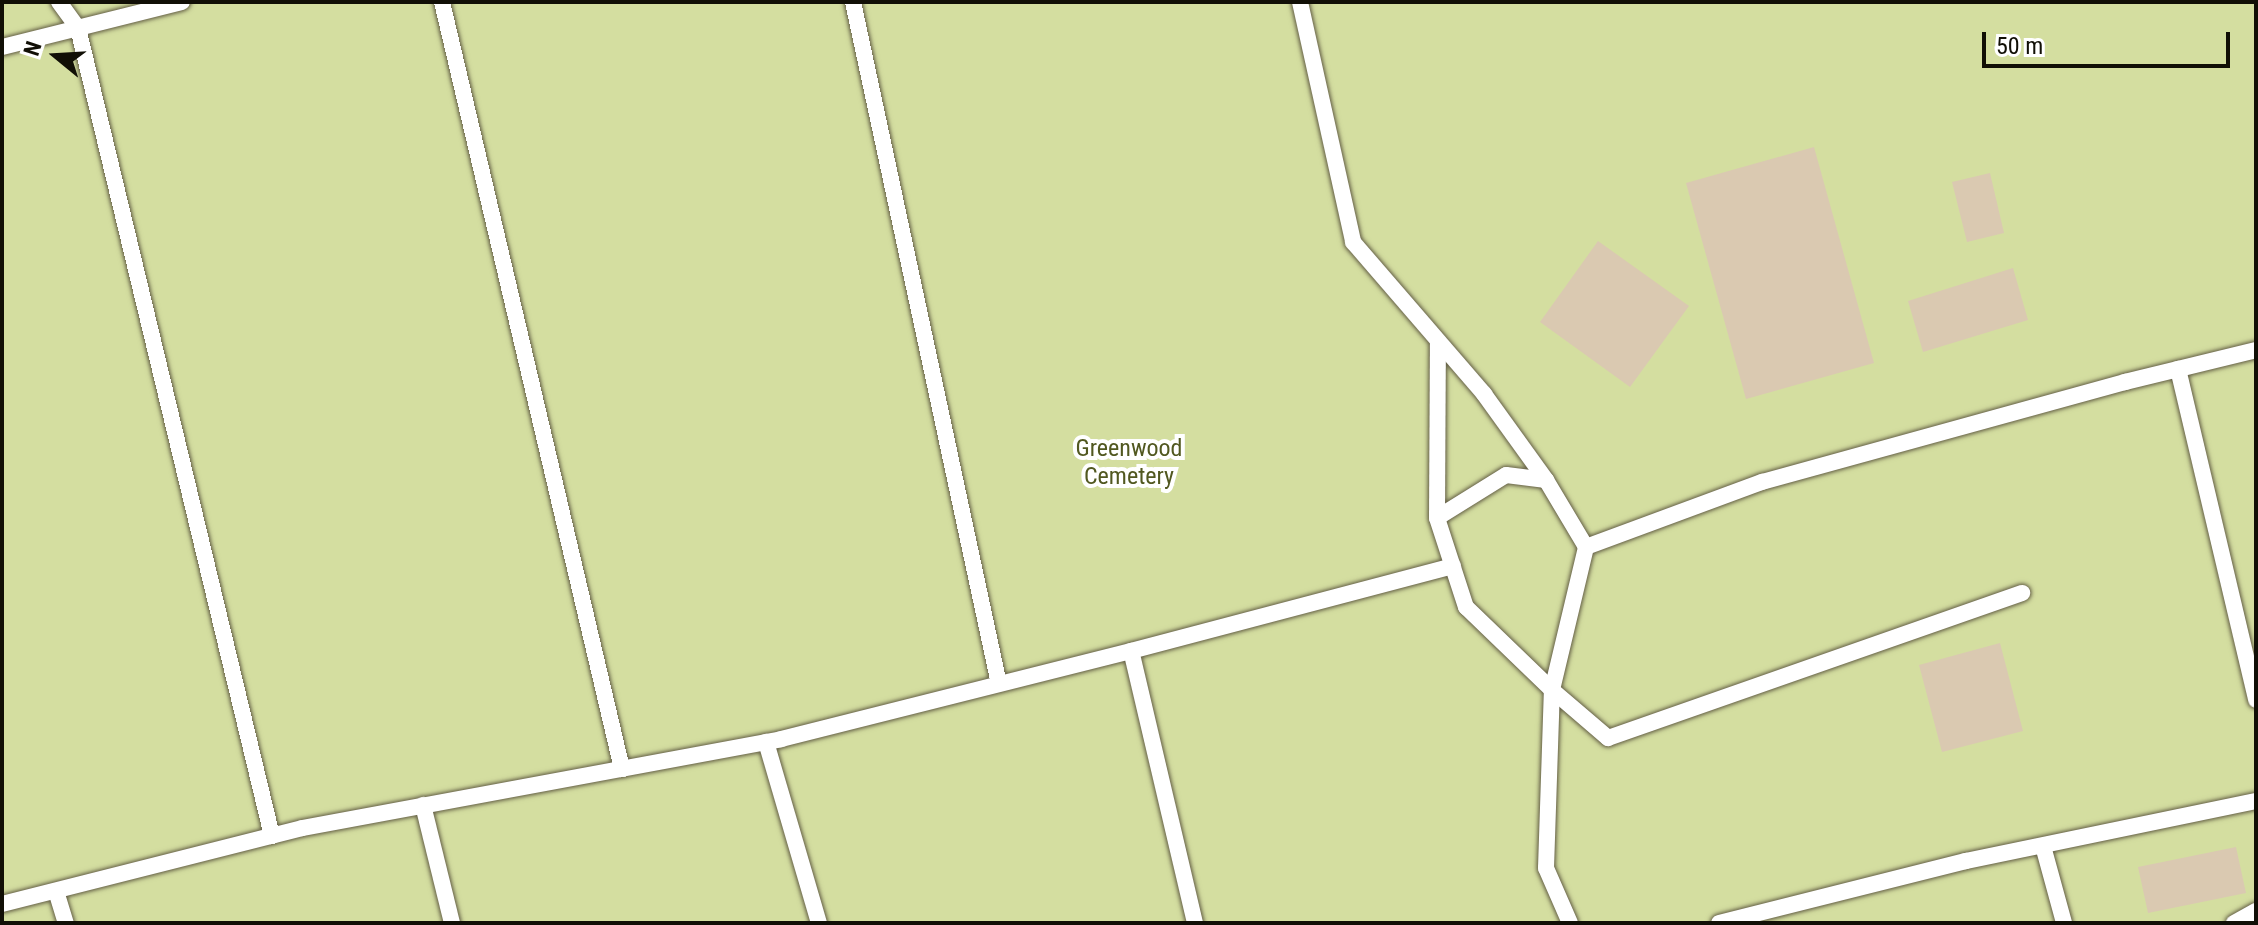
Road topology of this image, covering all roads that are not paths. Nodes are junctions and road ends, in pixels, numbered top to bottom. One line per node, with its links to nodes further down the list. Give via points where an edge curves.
1 (59, 2): 6 (lane)
2 (182, 2): 6 (lane)
3 (442, 2): 21 (lane)
4 (853, 2): 17 (lane)
5 (1300, 2): 8 (lane, via 1353,242)
6 (78, 28): 7 (lane); 24 (lane)
7 (2, 47)
8 (1438, 342): 11 (lane, via 1484,394); 12 (lane)
9 (2256, 350): 10 (lane)
10 (2178, 369): 13 (lane, via 1762,482); 19 (lane)
11 (1546, 480): 12 (lane, via 1506,475); 13 (lane)
12 (1437, 518): 14 (lane)
13 (1586, 547): 18 (lane)
14 (1453, 566): 16 (lane); 18 (lane, via 1466,607)
15 (2022, 593): 18 (lane, via 1608,738)
16 (1131, 651): 17 (lane); 32 (lane)
17 (999, 684): 20 (lane)
18 (1552, 690): 33 (lane, via 1546,868)
19 (2256, 700)
20 (766, 742): 21 (lane); 31 (lane)
21 (622, 769): 23 (lane)
22 (2256, 801): 25 (lane)
23 (423, 805): 24 (lane); 30 (lane)
24 (272, 836): 26 (lane)
25 (2043, 846): 34 (lane); 35 (lane)
26 (56, 891): 27 (lane); 29 (lane)
27 (2, 904)
28 (2256, 911): 36 (lane)
29 (66, 923)
30 (452, 923)
31 (819, 923)
32 (1195, 923)
33 (1570, 923)
34 (1719, 923)
35 (2064, 923)
36 (2234, 923)

